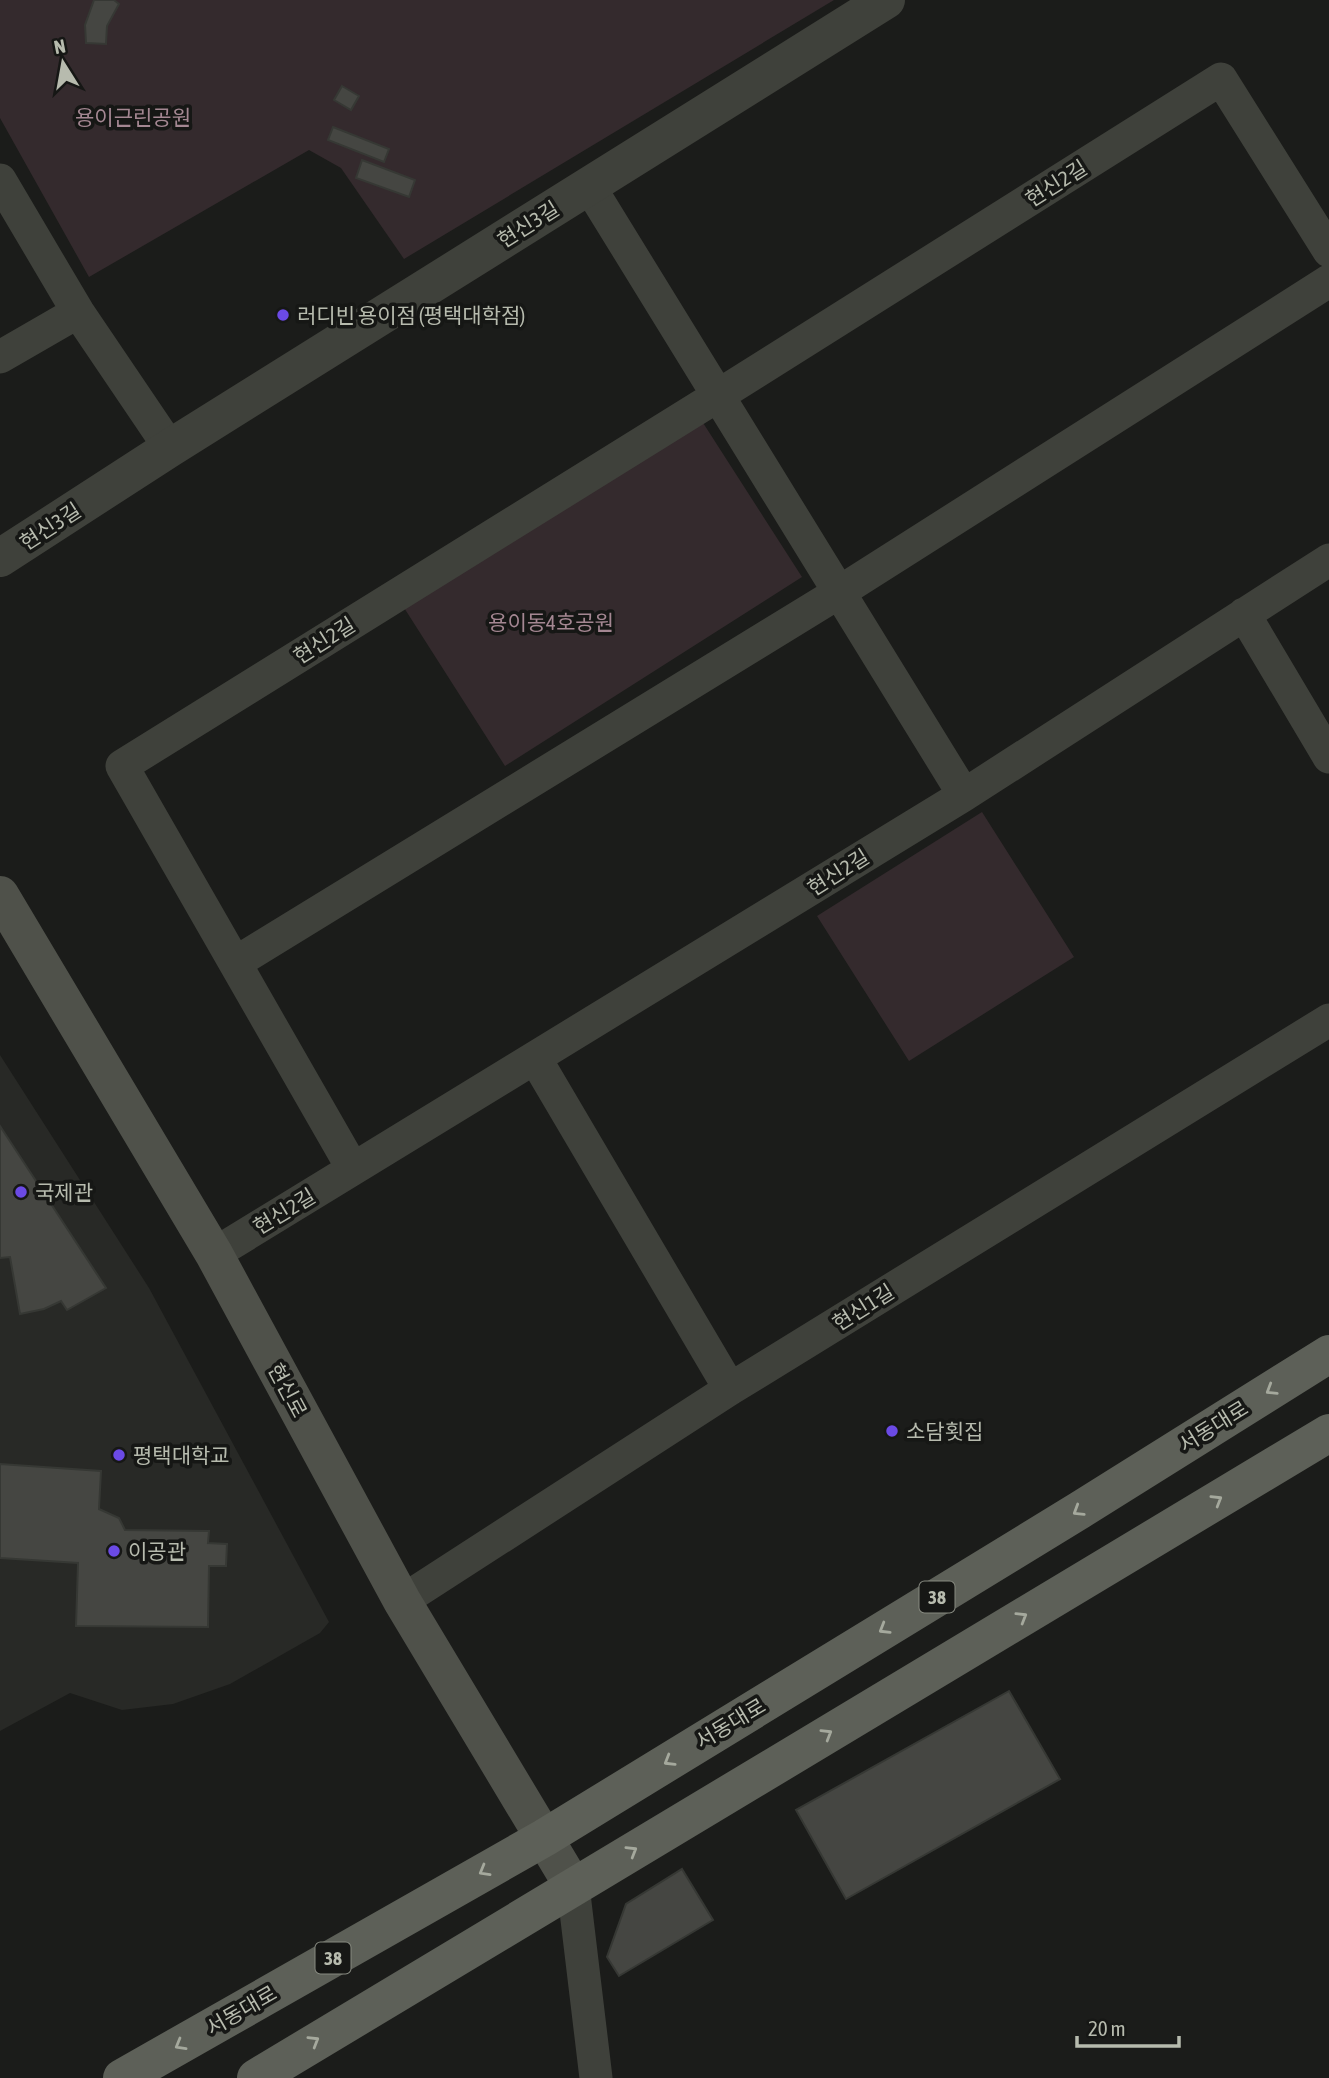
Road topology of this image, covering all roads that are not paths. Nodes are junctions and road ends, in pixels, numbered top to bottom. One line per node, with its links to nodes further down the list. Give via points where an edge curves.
1 (886, 0): 3 (street, 현신3길)
2 (0, 180): 6 (street)
3 (589, 186): 8 (street); 9 (street, 현신3길)
4 (1329, 251): 8 (street, 현신2길, via 1221,79)
5 (1329, 281): 12 (street)
6 (78, 312): 7 (street); 9 (street)
7 (0, 357)
8 (719, 395): 12 (street); 17 (street, 현신2길, via 122,766)
9 (170, 448): 10 (street, 현신3길)
10 (0, 558)
11 (1329, 560): 13 (street, 현신2길)
12 (838, 593): 15 (street); 17 (street)
13 (1244, 614): 14 (street); 15 (street, 현신2길)
14 (1329, 757)
15 (964, 795): 19 (street, 현신2길)
16 (0, 895): 21 (main road, 현신로)
17 (235, 963): 20 (street, 현신2길)
18 (1329, 1020): 23 (street, 현신1길)
19 (535, 1058): 20 (street, 현신2길); 23 (street)
20 (353, 1169): 21 (street, 현신2길)
21 (214, 1254): 25 (main road, 현신로)
22 (1327, 1359): 26 (main road, 서동대로 / 38, one-way to 26)
23 (730, 1389): 25 (street, 현신1길)
24 (1329, 1433): 27 (main road, one-way to 24)
25 (402, 1601): 26 (main road, 현신로)
26 (544, 1838): 27 (main road, 현신로); 28 (main road, 서동대로 / 38, one-way to 28)
27 (573, 1886): 29 (main road, one-way to 27); 30 (street)
28 (122, 2078)
29 (256, 2078)
30 (596, 2078)

